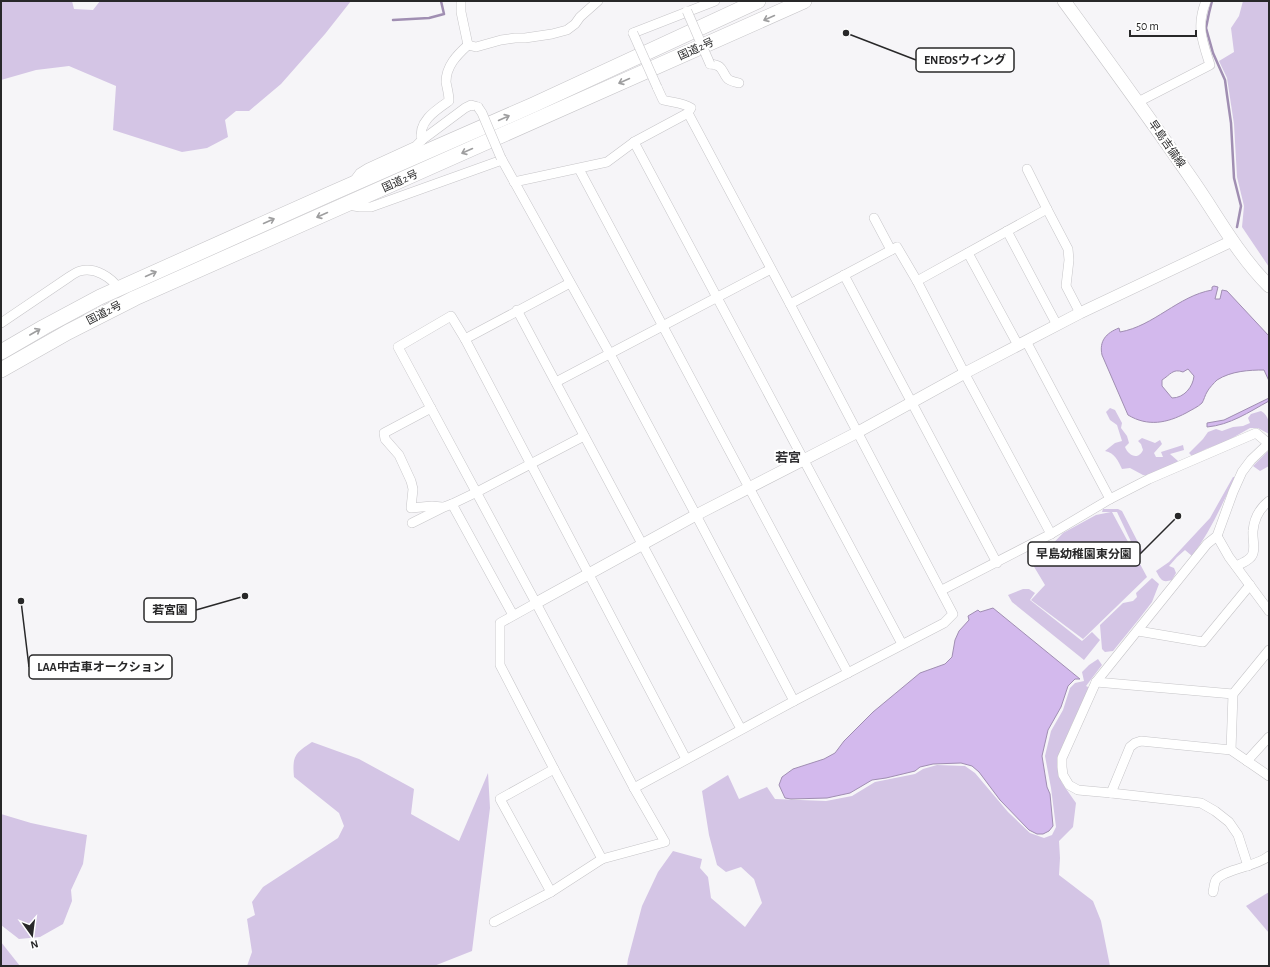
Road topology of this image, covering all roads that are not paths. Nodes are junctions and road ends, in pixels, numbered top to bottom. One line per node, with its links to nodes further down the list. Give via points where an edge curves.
1 (461, 1): 10 (street)
2 (598, 1): 10 (street, via 567,30 501,40 476,47)
3 (715, 1): 8 (street)
4 (758, 1): 20 (highway, 国道2号, one-way to 4, via 533,105)
5 (804, 1): 21 (highway, 国道2号, one-way to 21)
6 (1064, 1): 12 (main road, 早島吉備線)
7 (1206, 1): 12 (street, via 1200,27 1210,65)
8 (698, 4): 9 (street)
9 (687, 11): 11 (street, bridge, via 710,64 720,66 727,78); 13 (street, bridge, via 633,33 663,100 671,103 680,102 692,108)
10 (468, 45): 14 (street, via 448,67 446,82 449,101 424,122 420,133)
11 (739, 83)
12 (1138, 102): 25 (main road, 早島吉備線)
13 (688, 113): 15 (street); 28 (street)
14 (422, 140): 16 (street, bridge, via 466,108 478,107); 20 (street, via 416,146 360,173)
15 (634, 142): 18 (street, via 607,162); 34 (street)
16 (502, 159): 19 (street); 21 (street, via 371,207)
17 (1027, 168): 22 (street)
18 (579, 169): 19 (street); 39 (street)
19 (514, 182): 31 (street)
20 (352, 184): 33 (highway, 国道2号, one-way to 20)
21 (347, 204): 45 (highway, 国道2号, one-way to 45, via 136,298)
22 (1047, 209): 24 (street); 37 (street, via 1068,249 1066,286)
23 (874, 218): 26 (street)
24 (1007, 232): 27 (street); 40 (street)
25 (1232, 241): 32 (main road, 早島吉備線); 37 (street)
26 (891, 250): 29 (street); 30 (street, via 897,247)
27 (968, 252): 30 (street); 42 (street)
28 (771, 269): 34 (street); 35 (street)
29 (844, 275): 35 (street); 48 (street)
30 (917, 281): 46 (street)
31 (570, 283): 36 (street); 44 (street)
32 (1269, 286)
33 (119, 289): 38 (street, via 114,281 95,271 81,270); 43 (highway, 国道2号, one-way to 33)
34 (717, 297): 39 (street); 53 (street)
35 (790, 304): 50 (street)
36 (517, 310): 41 (street); 47 (street)
37 (1080, 312): 40 (street)
38 (1, 323)
39 (662, 325): 44 (street); 55 (street)
40 (1057, 325): 42 (street)
41 (465, 339): 49 (street, via 451,316 398,347); 54 (street)
42 (1022, 343): 46 (street); 57 (street)
43 (1, 352)
44 (610, 354): 47 (street); 60 (street)
45 (1, 370)
46 (964, 373): 48 (street); 62 (street)
47 (556, 382): 51 (street)
48 (912, 402): 50 (street); 65 (street)
49 (431, 408): 56 (street); 59 (street, via 384,433 385,439 399,455 412,481 411,508)
50 (858, 432): 53 (street); 69 (street)
51 (584, 436): 54 (street); 64 (street)
52 (1269, 444): 57 (street, via 1256,433 1149,479); 63 (street, via 1242,472)
53 (803, 460): 55 (street); 74 (street)
54 (530, 464): 56 (street); 67 (street)
55 (749, 487): 60 (street); 76 (street)
56 (477, 492): 59 (street); 70 (street)
57 (1110, 499): 62 (street)
58 (1269, 501): 66 (street, via 1256,517 1253,530 1254,553)
59 (448, 505): 61 (street); 72 (street)
60 (696, 515): 64 (street); 79 (street)
61 (412, 523)
62 (1051, 534): 65 (street)
63 (1217, 536): 66 (street); 73 (street, via 1207,544)
64 (643, 545): 67 (street); 80 (street)
65 (997, 563): 69 (street)
66 (1236, 566): 68 (street)
67 (589, 574): 70 (street); 83 (street)
68 (1250, 585): 71 (street); 73 (street, via 1203,642)
69 (942, 590): 74 (street, via 954,614 944,623)
70 (536, 603): 72 (street); 87 (street)
71 (1269, 611)
72 (513, 616): 85 (street, via 500,623 500,665)
73 (1138, 631): 77 (street)
74 (902, 644): 76 (street)
75 (1269, 650): 78 (street)
76 (848, 672): 79 (street)
77 (1096, 682): 78 (street); 88 (street, via 1062,758 1063,775 1069,785 1078,790)
78 (1233, 694): 82 (street)
79 (794, 701): 80 (street)
80 (740, 730): 83 (street)
81 (1269, 737): 84 (street)
82 (1231, 750): 84 (street); 88 (street, via 1141,741 1135,743 1130,747)
83 (686, 759): 87 (street)
84 (1248, 761): 86 (street)
85 (554, 769): 90 (street); 92 (street, via 500,800)
86 (1269, 776)
87 (634, 788): 90 (street, via 665,842)
88 (1111, 793): 91 (street, via 1201,803 1229,822 1238,835)
89 (1269, 856): 91 (street)
90 (602, 859): 92 (street)
91 (1248, 866): 93 (street, via 1225,873 1216,880)
92 (551, 892): 94 (street)
93 (1213, 892)
94 (494, 922)

